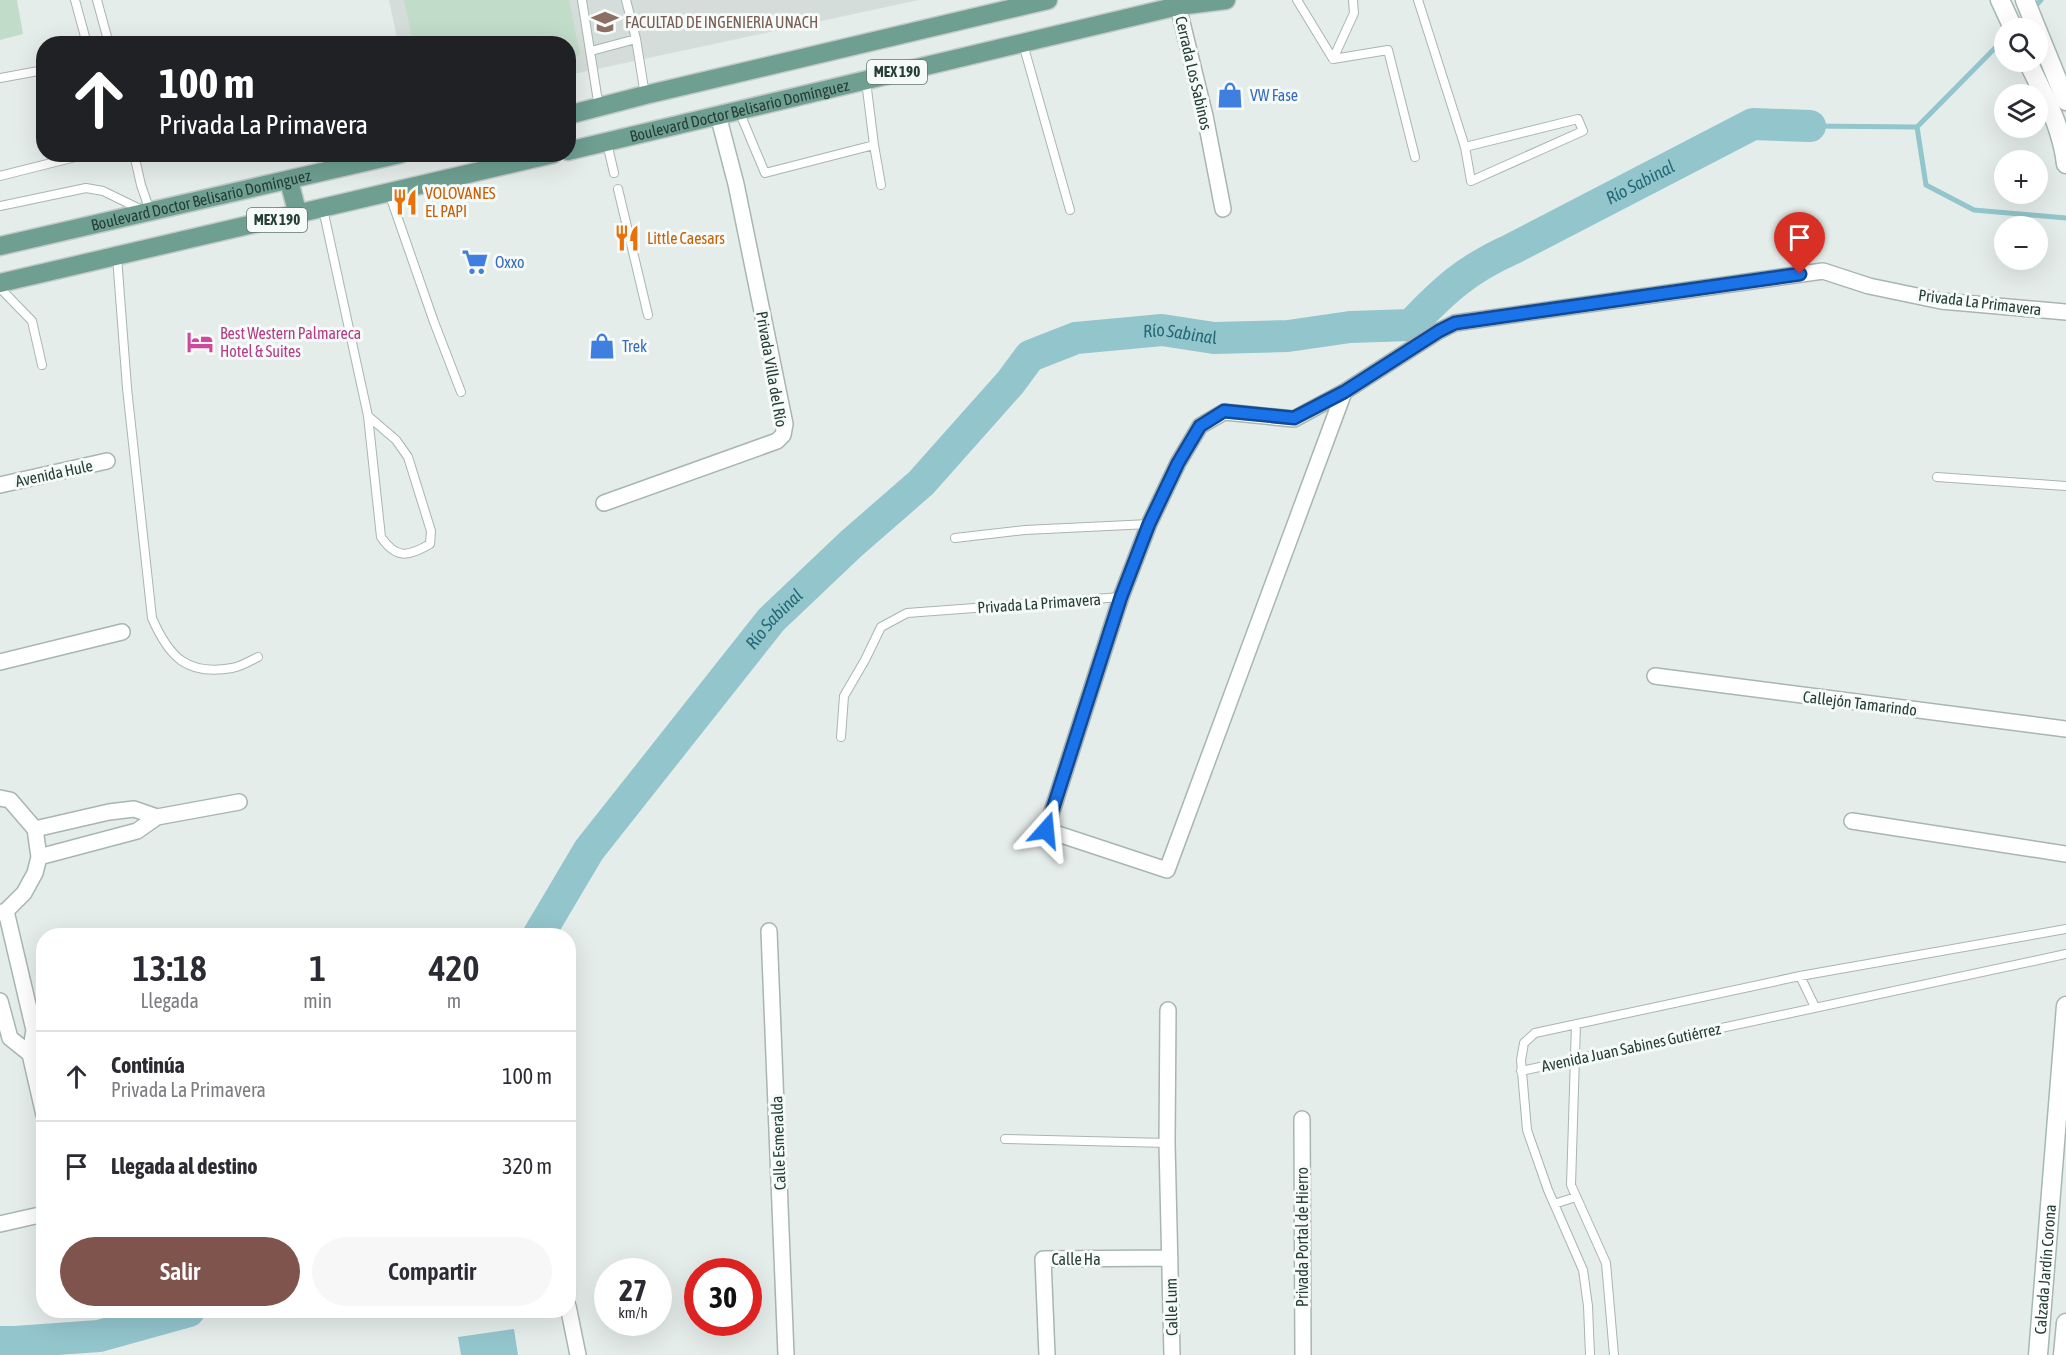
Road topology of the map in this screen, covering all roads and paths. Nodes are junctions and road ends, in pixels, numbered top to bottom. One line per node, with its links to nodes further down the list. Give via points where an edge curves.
1 (75, 0): 14 (lane)
2 (97, 0): 15 (lane)
3 (582, 0): 18 (lane)
4 (626, 0): 16 (lane)
5 (1048, 0): 24 (main road, MEX 190)
6 (1226, 0): 12 (main road, Boulevard Doctor Belisario Domínguez / MEX 190)
7 (1297, 0): 19 (lane)
8 (1353, 0): 19 (lane, via 1354,13)
9 (1418, 0): 32 (lane)
10 (2025, 0): 25 (main road)
11 (2001, 3): 13 (main road)
12 (1178, 6): 17 (main road, Boulevard Doctor Belisario Domínguez / MEX 190); 48 (street, Cerrada Los Sabinos)
13 (2008, 18)
14 (85, 36)
15 (107, 36)
16 (636, 39): 18 (lane); 24 (lane)
17 (1022, 43): 23 (main road, Boulevard Doctor Belisario Domínguez / MEX 190); 49 (lane)
18 (591, 51): 26 (lane)
19 (1333, 59): 34 (lane, via 1388,51)
20 (36, 71): 22 (lane)
21 (2033, 72): 39 (main road, via 2055,118)
22 (0, 78)
23 (866, 80): 27 (main road, Boulevard Doctor Belisario Domínguez / MEX 190); 31 (lane)
24 (645, 95): 26 (main road, MEX 190)
25 (2066, 101)
26 (599, 108): 28 (main road, MEX 190)
27 (738, 110): 29 (main road, Boulevard Doctor Belisario Domínguez / MEX 190); 31 (lane, via 765,173)
28 (576, 113)
29 (718, 115): 30 (main road, Boulevard Doctor Belisario Domínguez / MEX 190); 66 (street, Privada Villa del Río, via 738,195 784,424 783,435 777,441)
30 (606, 142): 33 (main road, Boulevard Doctor Belisario Domínguez / MEX 190); 40 (lane)
31 (874, 145): 43 (lane)
32 (1465, 147): 32 (lane, via 1471,181 1583,131 1578,119)
33 (576, 149)
34 (1415, 157)
35 (55, 162): 41 (lane)
36 (136, 162): 50 (lane)
37 (367, 162): 42 (main road, Boulevard Doctor Belisario Domínguez / MEX 190)
38 (519, 162): 45 (main road, MEX 190)
39 (2066, 164)
40 (614, 173)
41 (0, 176)
42 (289, 181): 50 (main road, Boulevard Doctor Belisario Domínguez / MEX 190); 51 (main road)
43 (881, 185)
44 (618, 189): 57 (lane)
45 (389, 192): 47 (main road, MEX 190); 59 (lane)
46 (0, 206): 50 (lane, via 86,188 104,191)
47 (323, 209): 51 (main road, MEX 190); 61 (lane)
48 (1224, 209)
49 (1070, 210)
50 (148, 212): 52 (main road, Boulevard Doctor Belisario Domínguez / MEX 190)
51 (298, 215): 53 (main road, MEX 190)
52 (0, 246)
53 (117, 256): 54 (main road, MEX 190); 71 (lane, via 152,618 174,657 196,669 233,668)
54 (0, 284)
55 (0, 288): 58 (lane, via 32,321)
56 (2066, 312): 60 (street, Privada La Primavera, via 1941,301 1869,286 1822,271 1455,323)
57 (648, 315)
58 (42, 365)
59 (461, 392)
60 (1344, 392): 67 (street, Privada La Primavera, via 1294,418 1224,411 1200,426); 69 (street, via 1167,870 1046,830)
61 (368, 416): 61 (lane, via 381,537 389,549 404,555 418,551 430,544 431,531 408,457 396,440)
62 (107, 461): 64 (street, Avenida Hule)
63 (1937, 477): 65 (lane)
64 (0, 485)
65 (2066, 486)
66 (604, 503)
67 (1149, 524): 68 (lane); 69 (street, Privada La Primavera)
68 (954, 538)
69 (1121, 597): 75 (lane, Privada La Primavera, via 908,613 880,627 844,696)
70 (122, 632): 72 (street)
71 (258, 657)
72 (0, 662)
73 (1655, 676): 74 (street, Callejón Tamarindo)
74 (2066, 729)
75 (841, 737)
76 (0, 798): 80 (street, via 10,800)
77 (238, 802): 78 (street)
78 (157, 817): 80 (street, via 134,809); 82 (street, via 137,831)
79 (1852, 821): 81 (street)
80 (35, 828): 82 (street)
81 (2066, 854)
82 (39, 857): 83 (street, via 24,893)
83 (3, 912): 92 (street)
84 (2066, 929): 87 (lane, Avenida Juan Sabines Gutiérrez)
85 (769, 931): 112 (street, Calle Esmeralda)
86 (2066, 954): 90 (lane, Avenida Juan Sabines Gutiérrez)
87 (1800, 976): 90 (lane); 93 (lane, Avenida Juan Sabines Gutiérrez)
88 (0, 1001): 96 (street)
89 (2066, 1006): 118 (main road, Calzada Jardín Corona)
90 (1815, 1007): 98 (lane, Avenida Juan Sabines Gutiérrez)
91 (1168, 1010): 103 (street, Calle Lum)
92 (36, 1019)
93 (1576, 1024): 98 (lane); 99 (lane, Avenida Juan Sabines Gutiérrez, via 1534,1033 1524,1043)
94 (36, 1030): 96 (street)
95 (36, 1037): 97 (street)
96 (5, 1039): 97 (street)
97 (30, 1054): 100 (street)
98 (1576, 1059): 99 (lane, Avenida Juan Sabines Gutiérrez); 104 (lane, via 1571,1185)
99 (1521, 1071): 105 (lane, via 1527,1130)
100 (36, 1080)
101 (1302, 1119): 115 (street, Privada Portal de Hierro)
102 (1005, 1139): 103 (lane)
103 (1167, 1143): 108 (street, Calle Lum)
104 (1576, 1197): 105 (lane); 117 (lane, via 1606,1263)
105 (1554, 1204): 116 (lane, via 1583,1270)
106 (36, 1216): 107 (street)
107 (0, 1224)
108 (1170, 1258): 113 (street, Calle Ha, via 1043,1259); 114 (street, Calle Lum)
109 (570, 1318): 111 (street)
110 (2066, 1323): 119 (main road, Calzada Jardín Corona)
111 (578, 1355)
112 (786, 1355)
113 (1047, 1355)
114 (1172, 1355)
115 (1302, 1355)
116 (1590, 1355)
117 (1614, 1355)
118 (2038, 1355)
119 (2063, 1355)

